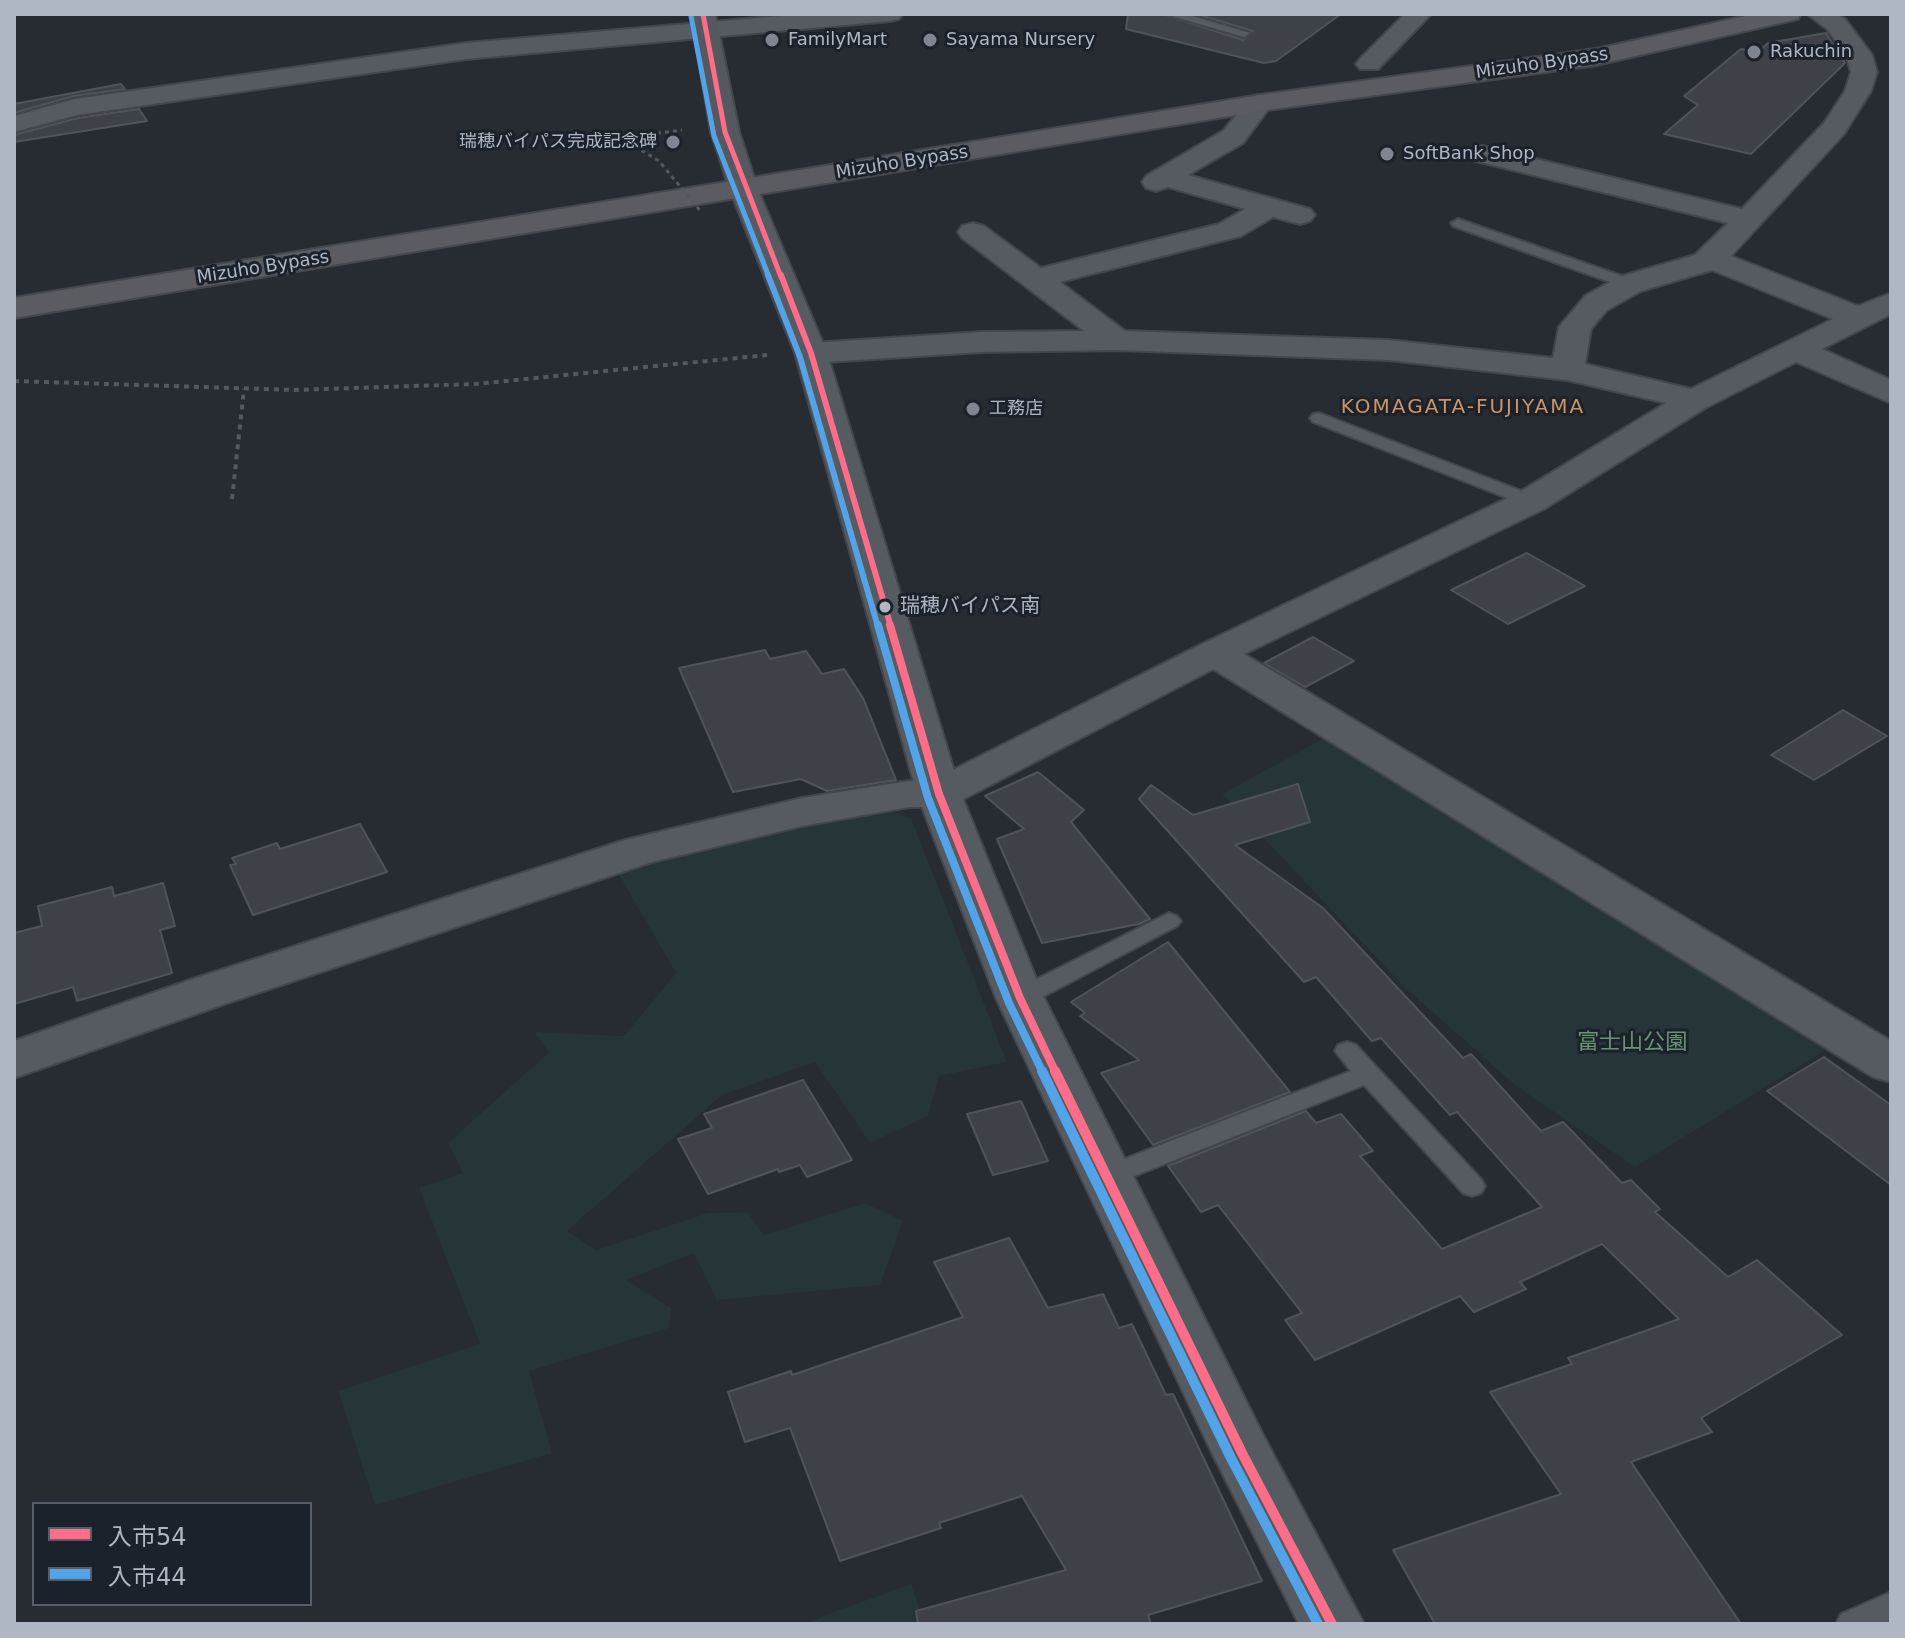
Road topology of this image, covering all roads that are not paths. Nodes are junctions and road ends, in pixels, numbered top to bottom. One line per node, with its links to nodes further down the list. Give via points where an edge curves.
1 (890, 14): 6 (street)
2 (1171, 14): 7 (lane)
3 (1419, 14): 9 (street)
4 (1789, 14): 10 (highway, Mizuho Bypass, via 1596,57)
5 (1819, 14): 16 (street, via 1836,24 1859,55 1864,72 1858,91 1834,128)
6 (704, 22): 11 (street, via 75,107); 13 (main road, via 725,132)
7 (1244, 33)
8 (1428, 54): 9 (highway, Mizuho Bypass)
9 (1369, 64): 13 (highway, Mizuho Bypass)
10 (1260, 103): 13 (highway, Mizuho Bypass); 14 (street, via 1233,137 1160,180)
11 (14, 124)
12 (1482, 154): 16 (street)
13 (740, 178): 21 (highway, Mizuho Bypass); 24 (highway, Mizuho Bypass); 28 (street)
14 (1270, 206): 15 (street); 20 (street, via 1230,230)
15 (1300, 215)
16 (1747, 219): 19 (street)
17 (1458, 223): 22 (lane)
18 (973, 232): 20 (street)
19 (1711, 259): 22 (street); 25 (street)
20 (1036, 279): 26 (street)
21 (14, 283)
22 (1630, 284): 29 (street, via 1596,303 1575,327)
23 (1891, 302): 25 (street)
24 (14, 308)
25 (1859, 318): 27 (street)
26 (1117, 340): 28 (street); 29 (street, via 1388,350)
27 (1796, 350): 30 (street); 31 (street)
28 (811, 353): 35 (street)
29 (1567, 370): 31 (street)
30 (1891, 393)
31 (1695, 400): 33 (street)
32 (1319, 418): 33 (lane)
33 (1531, 501): 34 (street)
34 (1214, 653): 35 (street); 40 (street)
35 (939, 794): 37 (street); 39 (street, via 802,812 641,850)
36 (1169, 921): 37 (lane)
37 (1020, 998): 42 (street)
38 (1347, 1051): 41 (lane)
39 (14, 1060)
40 (1891, 1064)
41 (1368, 1074): 42 (lane); 43 (lane)
42 (1105, 1177): 45 (street)
43 (1472, 1186)
44 (1891, 1606): 46 (lane)
45 (1332, 1624)
46 (1852, 1624)

